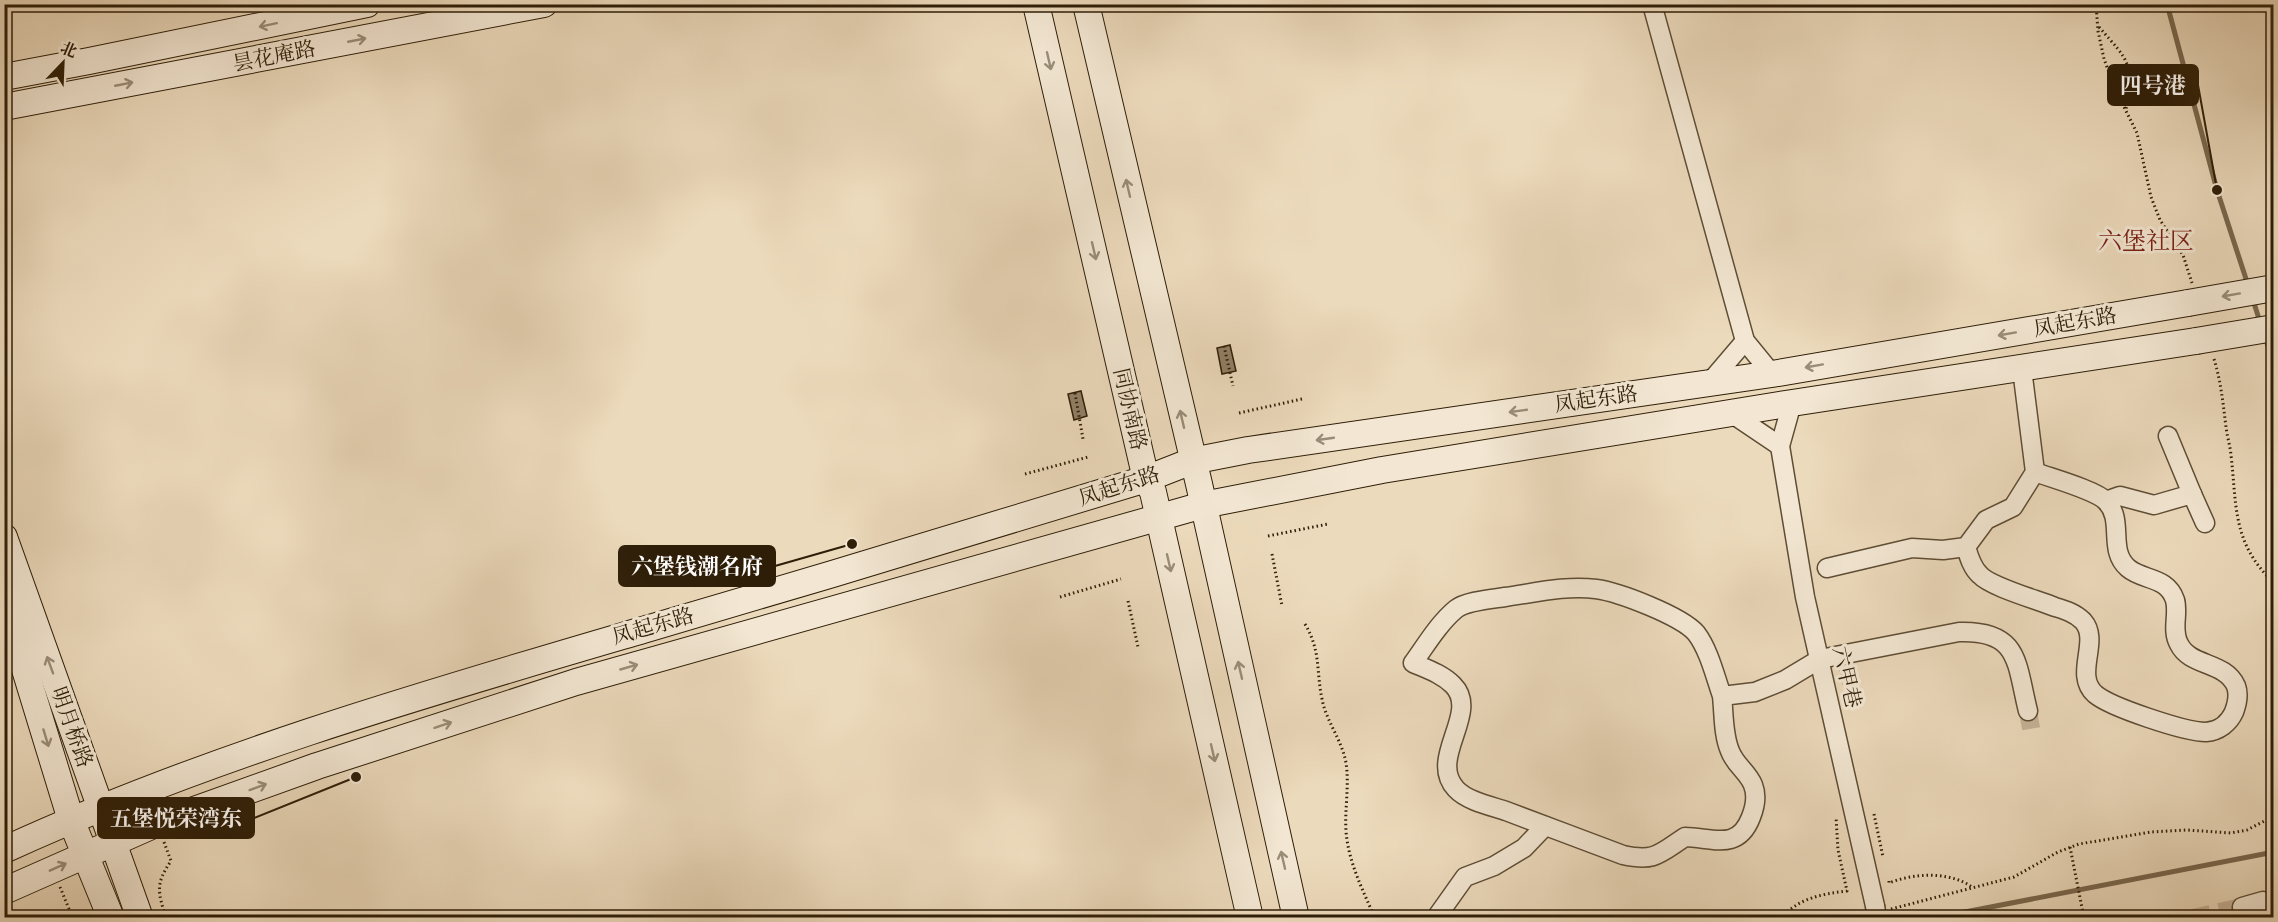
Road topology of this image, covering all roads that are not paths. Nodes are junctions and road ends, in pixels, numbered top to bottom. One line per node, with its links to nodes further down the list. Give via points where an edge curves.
1 (367, 4): 6 (main road, 昙花庵路, one-way to 6)
2 (544, 4): 7 (main road, 昙花庵路, one-way to 2)
3 (1036, 4): 20 (main road, 同协南路, one-way to 20)
4 (1086, 4): 18 (main road, one-way to 4)
5 (1652, 4): 10 (street)
6 (4, 77)
7 (4, 107)
8 (2274, 288): 12 (main road, 凤起东路, one-way to 12, bridge)
9 (2274, 328): 11 (main road, 凤起东路, bridge)
10 (1745, 341): 12 (street); 13 (street)
11 (2022, 369): 14 (main road, 凤起东路); 19 (street)
12 (1772, 374): 13 (main road, 凤起东路)
13 (1710, 382): 18 (main road, 凤起东路, one-way to 18)
14 (1792, 403): 15 (main road, 凤起东路); 17 (street, 六甲巷)
15 (1731, 413): 17 (street); 23 (main road, 凤起东路, via 1382,470)
16 (2168, 436): 21 (street)
17 (1780, 446): 30 (street, 六甲巷, via 1805,597)
18 (1192, 461): 20 (main road, 凤起东路); 23 (main road)
19 (2035, 472): 22 (street); 27 (street, via 2013,507 1986,520)
20 (1146, 479): 24 (main road, 同协南路); 33 (main road, 凤起东路, via 389,707 261,748)
21 (2192, 494): 22 (street, via 2154,505 2120,496); 25 (street)
22 (2106, 501): 27 (street, via 2116,517 2118,556 2128,568 2160,581 2175,600 2178,644 2187,654 2226,672 2236,686 2238,701 2223,727 2208,732 2186,729 2107,702 2093,693 2086,676 2089,636 2085,623 2073,613 1981,577)
23 (1203, 505): 24 (main road, 凤起东路); 46 (main road, one-way to 23)
24 (1159, 518): 36 (main road, 凤起东路, one-way to 24, via 317,766 576,682); 45 (main road, 同协南路, one-way to 45)
25 (2205, 523)
26 (4, 537): 33 (main road, 明月桥路, one-way to 26)
27 (1966, 547): 28 (street, via 1912,548)
28 (1827, 568)
29 (4, 601): 34 (main road, 明月桥路, one-way to 34)
30 (1829, 658): 31 (street, via 1755,692); 32 (street, via 1980,631 1997,637 2013,650); 42 (street, 六甲巷)
31 (1722, 696): 35 (street, via 1730,751 1754,787 1751,817 1746,829 1734,838 1720,842 1685,837 1658,856 1641,859); 35 (street, via 1695,633 1676,617 1641,603 1596,589 1553,590 1457,608 1413,663 1441,675 1455,686 1461,699 1446,771 1455,789 1467,797)
32 (2028, 711)
33 (101, 808): 34 (main road, 凤起东路); 36 (main road, 明月桥路)
34 (71, 819): 37 (main road, 凤起东路); 38 (main road, 明月桥路)
35 (1545, 826): 47 (street, via 1524,848 1466,877)
36 (114, 842): 38 (main road, 凤起东路); 44 (main road, 明月桥路)
37 (4, 850)
38 (86, 855): 39 (main road, 凤起东路, one-way to 38); 43 (main road, 明月桥路)
39 (4, 891)
40 (2274, 903): 41 (street, via 2263,901)
41 (2242, 907)
42 (1874, 913)
43 (111, 918)
44 (140, 918)
45 (1250, 918)
46 (1296, 918)
47 (1438, 918)

